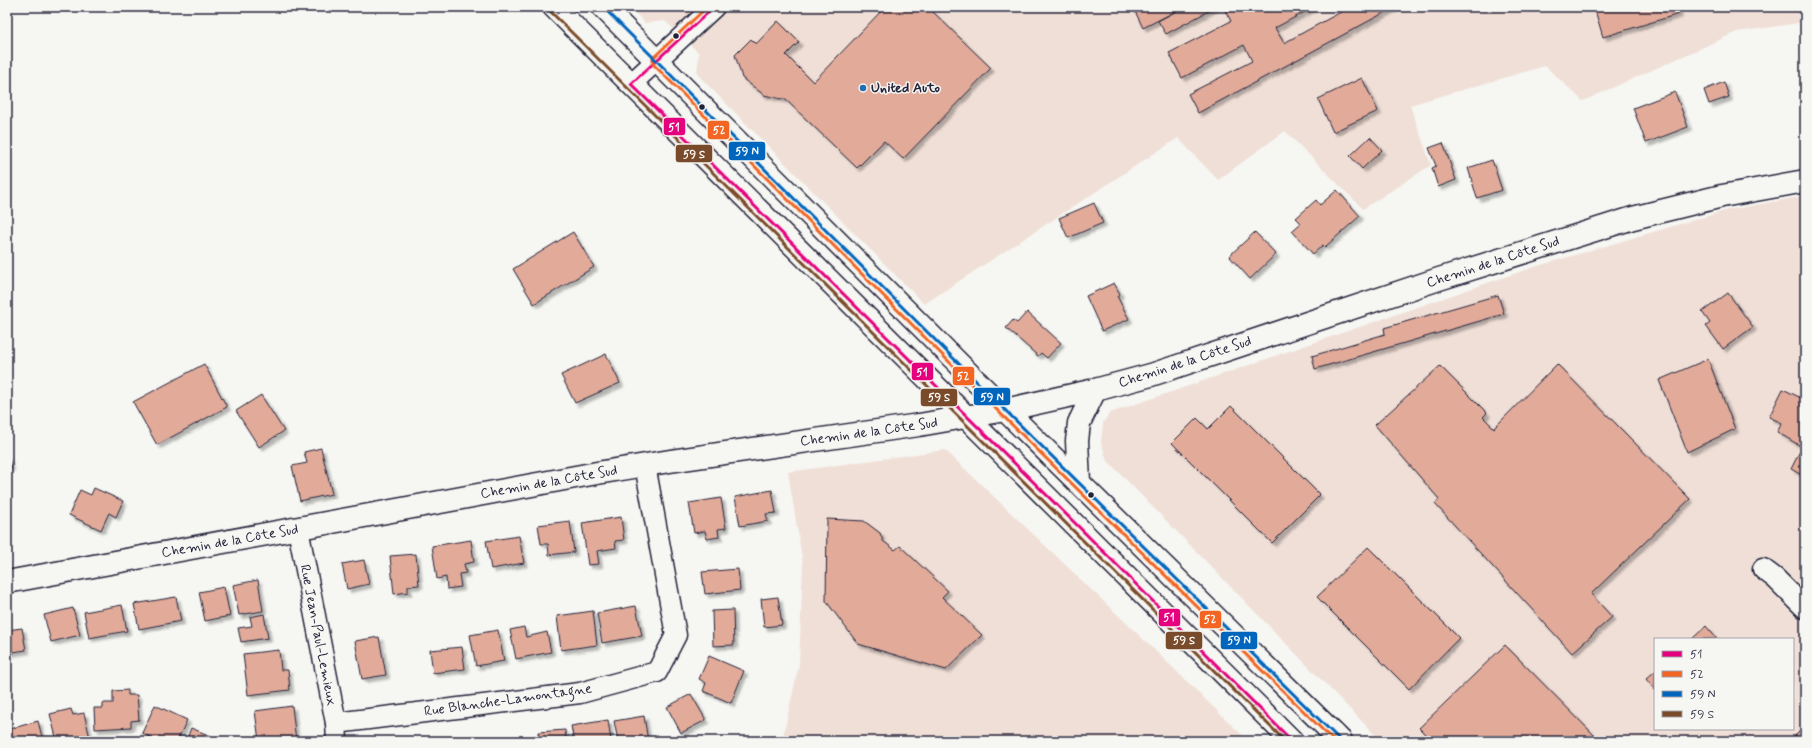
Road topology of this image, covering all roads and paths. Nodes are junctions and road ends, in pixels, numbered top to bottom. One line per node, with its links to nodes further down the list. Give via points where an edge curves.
1 (554, 7): 5 (street)
2 (603, 7): 4 (street)
3 (714, 7): 4 (street)
4 (657, 61): 5 (street); 8 (street)
5 (631, 84): 9 (street)
6 (1805, 181): 7 (street, Chemin de la Côte Sud, via 1722,196 1633,218)
7 (1095, 390): 8 (street, Chemin de la Côte Sud); 11 (street, via 1079,422)
8 (1005, 410): 9 (street, Chemin de la Côte Sud); 11 (street)
9 (966, 417): 10 (street, Chemin de la Côte Sud); 17 (street)
10 (645, 465): 12 (street, Chemin de la Côte Sud); 16 (street, Rue Blanche-Lamontagne, via 676,635 657,672 580,692)
11 (1079, 482): 18 (street)
12 (298, 529): 14 (street, Chemin de la Côte Sud); 16 (street, Rue Jean-Paul-Lemieux)
13 (1763, 569): 15 (street)
14 (7, 582)
15 (1805, 608)
16 (336, 732)
17 (1292, 741)
18 (1341, 741)

